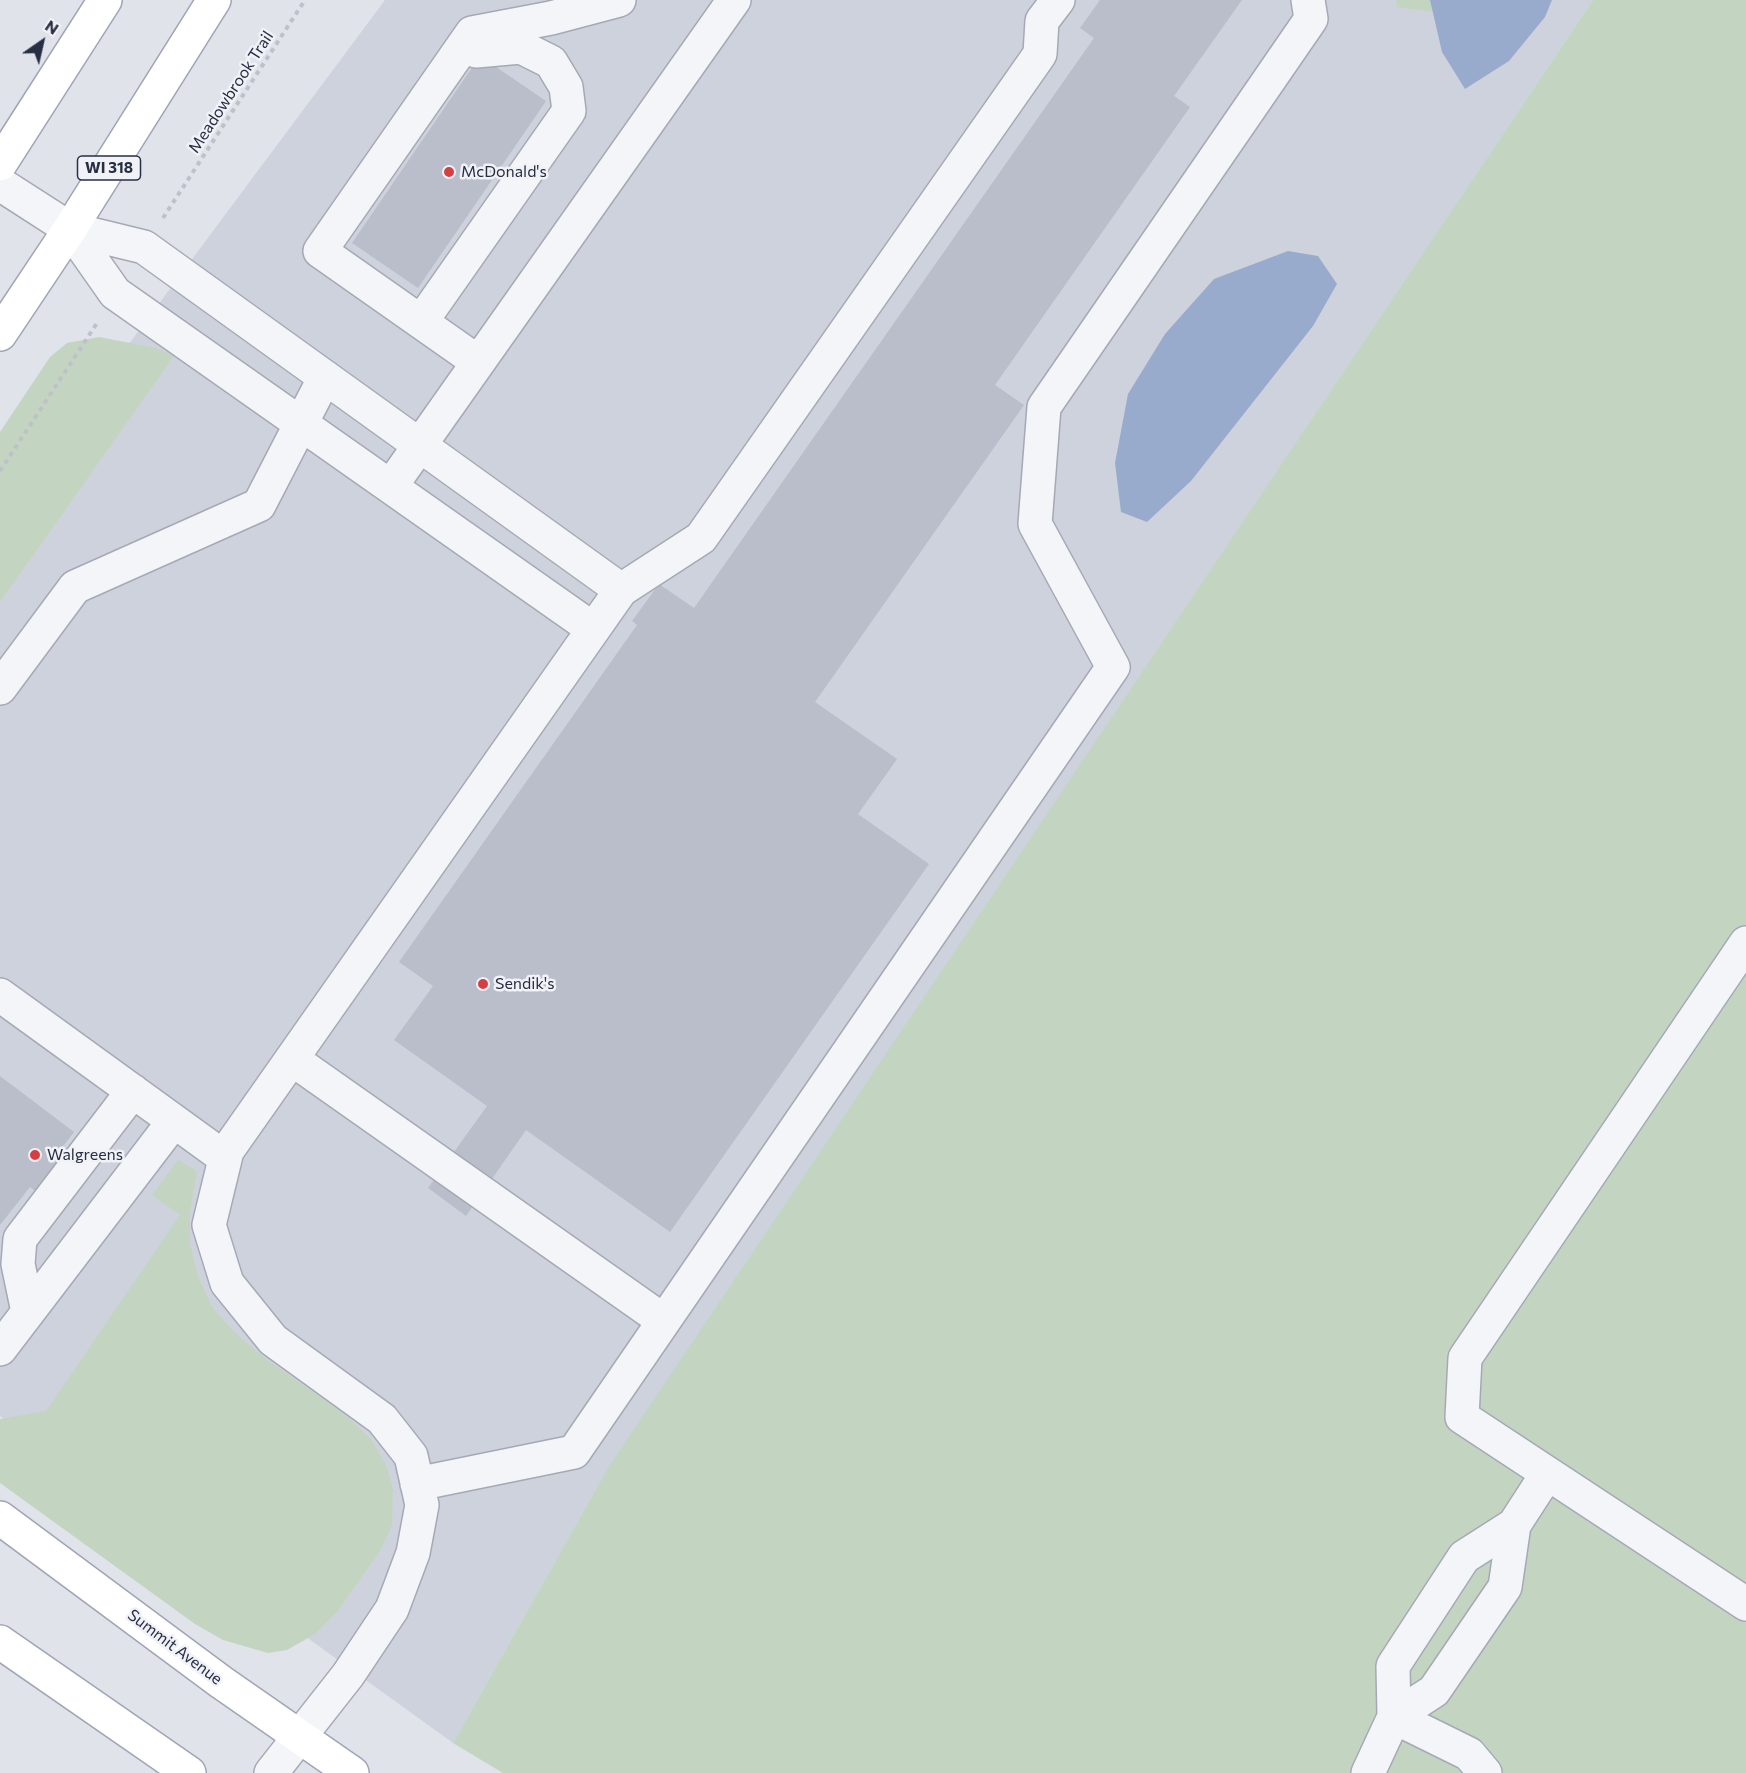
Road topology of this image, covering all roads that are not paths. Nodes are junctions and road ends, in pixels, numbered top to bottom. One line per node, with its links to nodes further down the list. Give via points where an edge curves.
1 (105, 0): 8 (main road)
2 (214, 0): 10 (main road, WI 318)
3 (619, 0): 7 (street, via 472,33)
4 (734, 0): 13 (street)
5 (1058, 0): 18 (street, via 1042,21 1040,54 701,538)
6 (1308, 0): 28 (street, via 1311,19 1044,407 1035,524 1113,667)
7 (456, 55): 11 (street, via 320,251); 11 (street, via 487,48 521,47 550,62 566,87 570,111)
8 (0, 164)
9 (0, 184): 10 (street)
10 (70, 229): 12 (main road, WI 318); 14 (street, via 144,247); 15 (street, via 115,293)
11 (421, 322): 13 (street)
12 (0, 334)
13 (478, 362): 16 (street)
14 (325, 377): 15 (street); 16 (street)
15 (302, 422): 17 (street); 20 (street, via 259,505 75,587)
16 (419, 445): 17 (street); 18 (street)
17 (391, 486): 19 (street)
18 (621, 590): 19 (street)
19 (593, 629): 23 (street)
20 (0, 688)
21 (1746, 943): 30 (street, via 1466,1358 1462,1417)
22 (0, 995): 24 (street)
23 (292, 1059): 26 (street); 28 (street)
24 (133, 1091): 25 (street); 27 (street, via 20,1239 18,1264)
25 (174, 1121): 26 (street); 27 (street)
26 (225, 1158): 31 (street, via 209,1225 227,1283 273,1340 382,1419 411,1456)
27 (28, 1312): 29 (street)
28 (664, 1321): 31 (street, via 574,1452)
29 (0, 1349)
30 (1547, 1474): 33 (street); 34 (street)
31 (417, 1484): 39 (street, via 422,1505 413,1553 392,1609)
32 (0, 1518): 39 (main road, Summit Avenue)
33 (1514, 1525): 35 (street, via 1464,1557); 37 (street, via 1505,1587)
34 (1746, 1604)
35 (1413, 1636): 37 (street); 38 (street, via 1393,1666)
36 (0, 1642): 40 (main road)
37 (1453, 1663): 38 (street, via 1434,1691)
38 (1394, 1717): 43 (street); 44 (street, via 1469,1754)
39 (299, 1738): 41 (street); 42 (main road, Summit Avenue)
40 (189, 1773)
41 (271, 1773)
42 (352, 1773)
43 (1368, 1773)
44 (1485, 1773)

